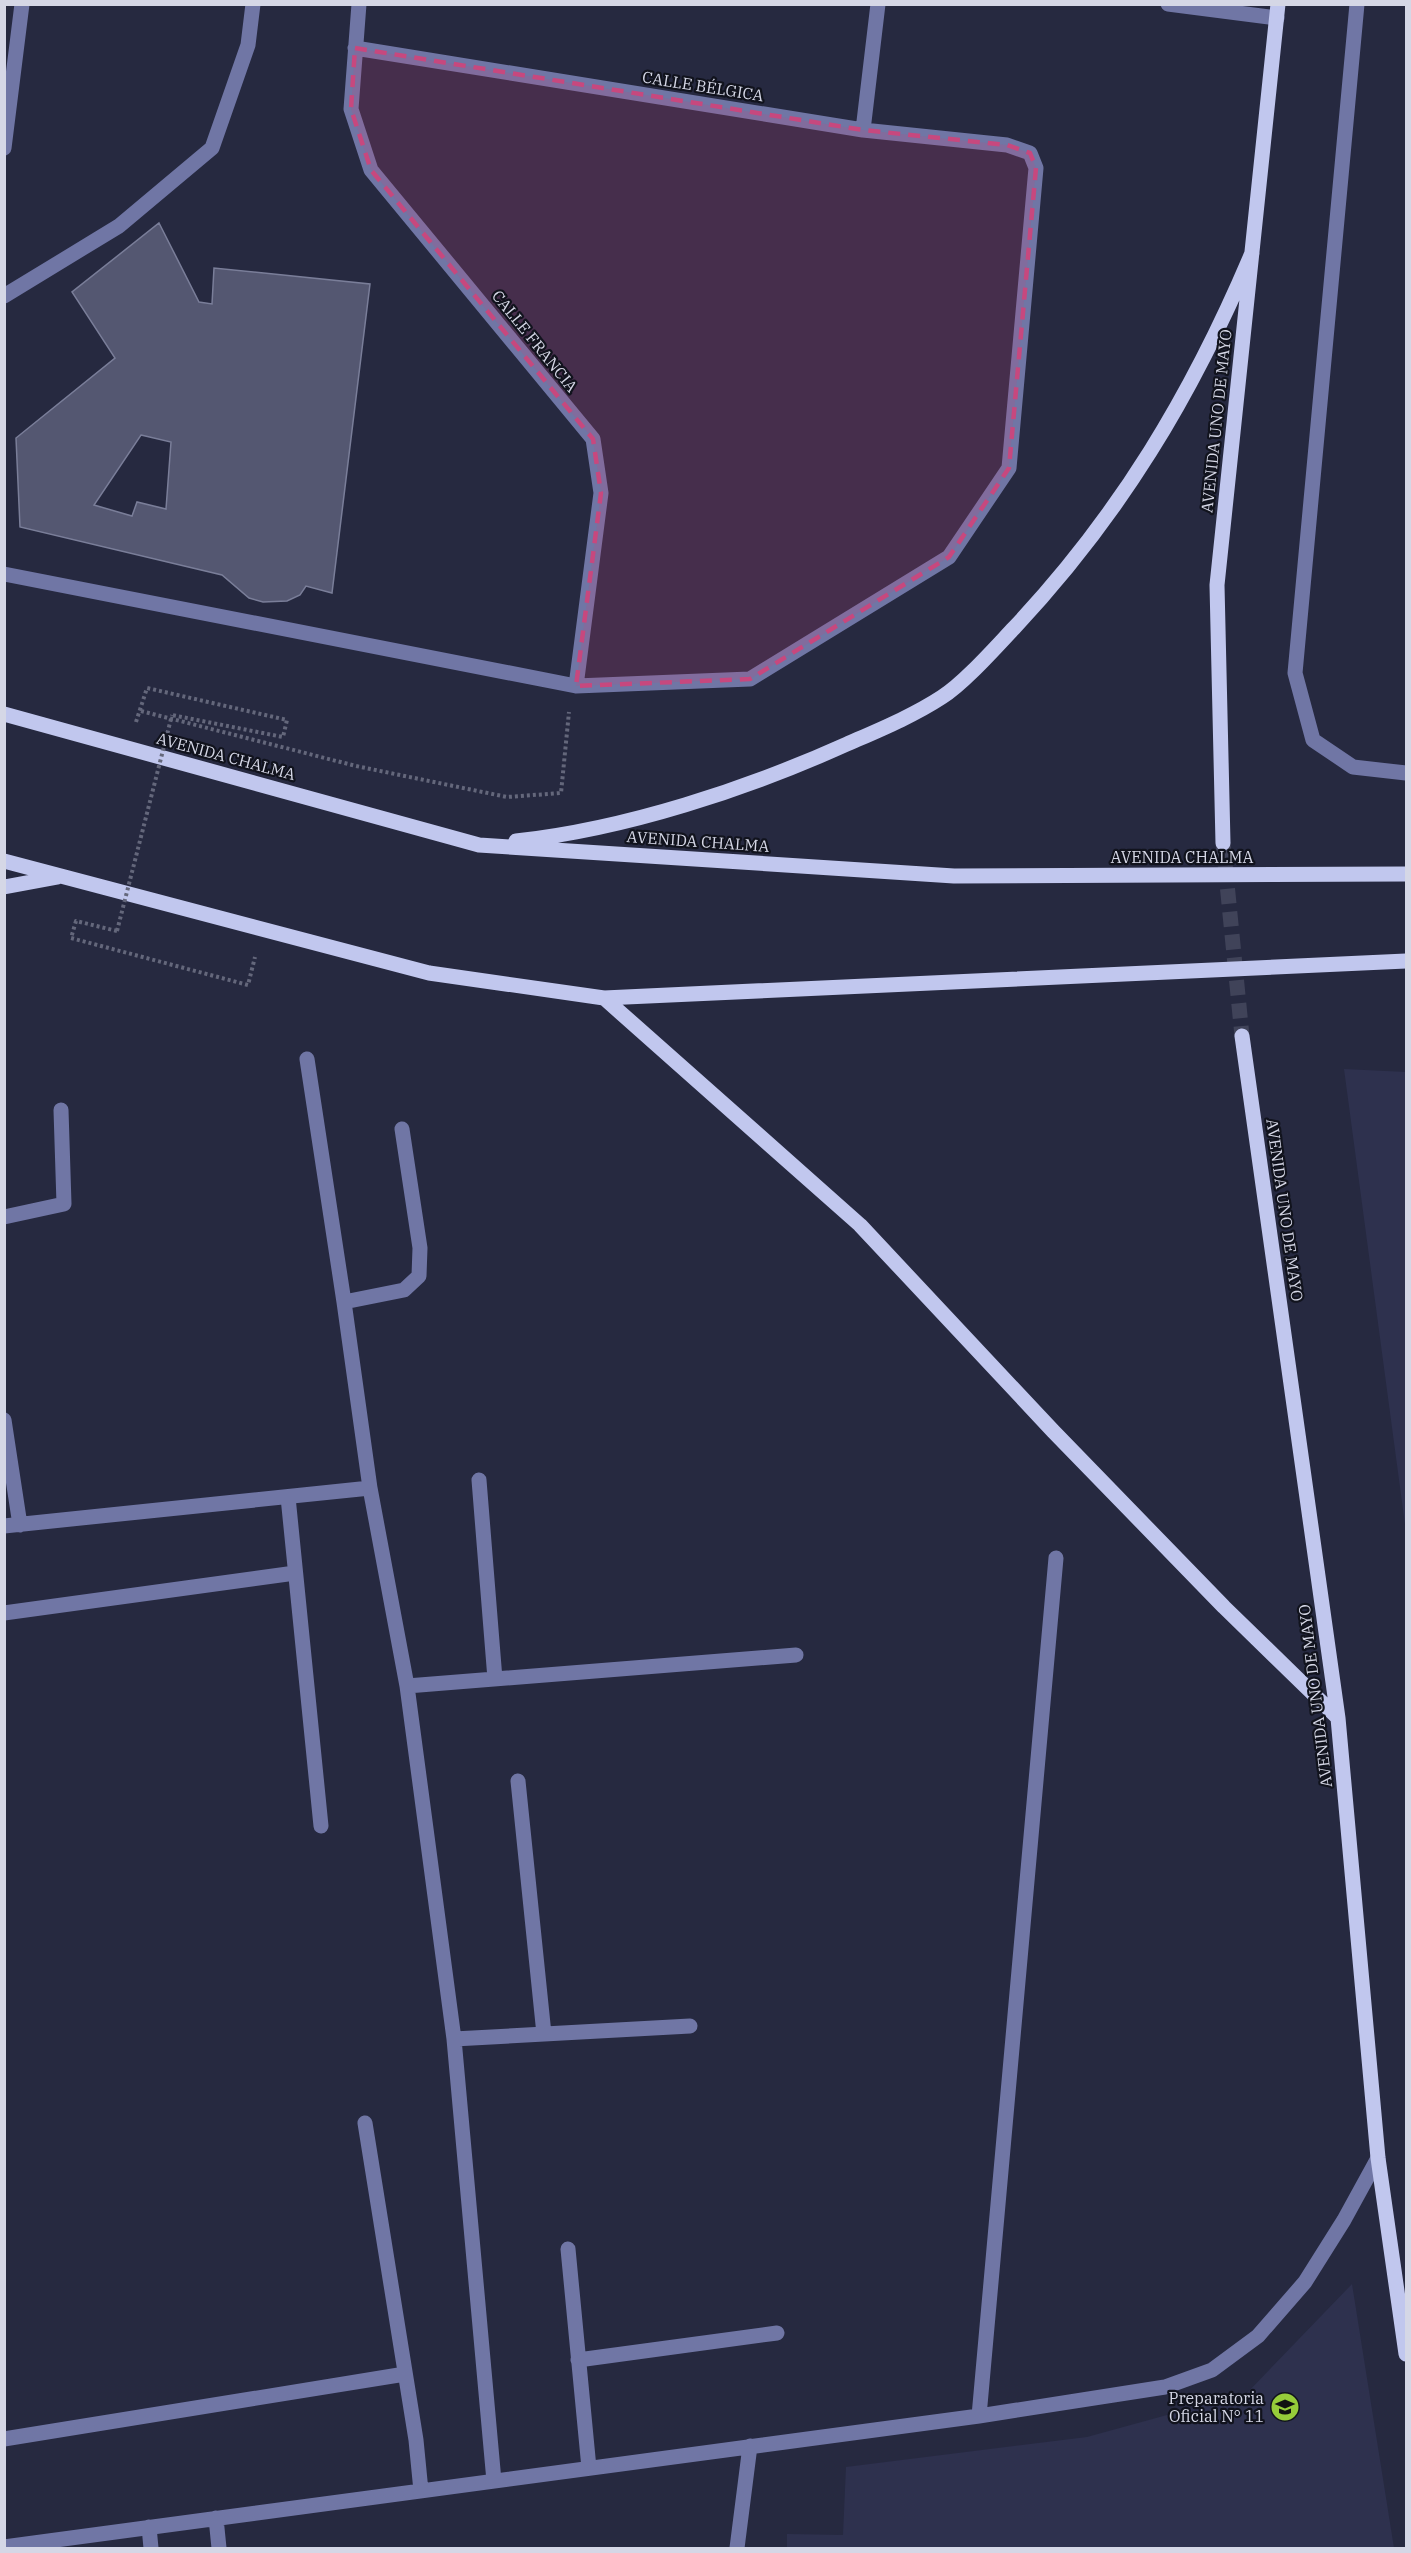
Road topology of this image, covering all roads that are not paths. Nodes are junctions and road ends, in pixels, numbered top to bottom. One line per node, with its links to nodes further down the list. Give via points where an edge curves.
1 (22, 4): 10 (street)
2 (253, 4): 12 (street, via 248,45 212,148 119,226)
3 (359, 4): 8 (street, CALLE FRANCIA)
4 (879, 4): 9 (street)
5 (1168, 4): 7 (street)
6 (1357, 4): 16 (street, via 1295,673 1313,740 1353,767)
7 (1277, 11): 11 (main road, AVENIDA UNO DE MAYO)
8 (355, 48): 9 (street, CALLE BÉLGICA); 14 (street, CALLE FRANCIA, via 351,109 371,170 593,439 601,493)
9 (864, 130): 14 (street, CALLE BÉLGICA, via 1007,145 1030,153 1036,168 1009,468 949,557 750,679)
10 (4, 148)
11 (1252, 253): 17 (main road, AVENIDA UNO DE MAYO, via 1218,585); 18 (main road, via 1194,380 1121,499 1038,602 943,696 876,731 736,788 598,826)
12 (4, 296)
13 (4, 574): 14 (street)
14 (576, 686)
15 (4, 714): 18 (main road, AVENIDA CHALMA)
16 (1407, 773)
17 (1223, 843)
18 (479, 845): 20 (main road, AVENIDA CHALMA, via 954,876)
19 (4, 861): 21 (main road)
20 (1407, 874)
21 (63, 877): 22 (main road); 24 (main road, via 429,973)
22 (4, 887)
23 (1407, 961): 24 (main road)
24 (604, 998): 42 (main road, via 860,1225 1159,1540)
25 (1242, 1036): 42 (main road, AVENIDA UNO DE MAYO)
26 (306, 1059): 30 (street)
27 (61, 1110): 29 (street, via 63,1204)
28 (402, 1129): 30 (street, via 420,1248 419,1276 404,1290)
29 (4, 1217)
30 (344, 1302): 33 (street)
31 (4, 1420): 35 (street)
32 (479, 1480): 40 (street)
33 (370, 1488): 34 (street); 41 (street)
34 (288, 1497): 35 (street); 37 (street)
35 (12, 1526)
36 (1056, 1558): 55 (street)
37 (295, 1573): 38 (street); 44 (street)
38 (4, 1612)
39 (796, 1654): 40 (street)
40 (495, 1679): 41 (street)
41 (407, 1686): 47 (street)
42 (1338, 1718): 49 (main road, AVENIDA UNO DE MAYO)
43 (518, 1781): 46 (street)
44 (321, 1826)
45 (690, 2026): 46 (street)
46 (544, 2034): 47 (street)
47 (454, 2039): 59 (street)
48 (365, 2123): 54 (street)
49 (1378, 2158): 52 (main road, AVENIDA UNO DE MAYO); 55 (street, via 1305,2282 1258,2336 1212,2370 1165,2387)
50 (568, 2249): 53 (street)
51 (777, 2333): 53 (street)
52 (1407, 2354)
53 (578, 2360): 58 (street)
54 (405, 2374): 56 (street); 60 (street)
55 (979, 2416): 57 (street)
56 (4, 2439)
57 (750, 2446): 58 (street); 66 (street)
58 (589, 2468): 59 (street)
59 (494, 2481): 60 (street)
60 (421, 2491): 61 (street)
61 (216, 2518): 62 (street); 65 (street)
62 (149, 2527): 63 (street); 64 (street)
63 (4, 2547)
64 (151, 2548)
65 (219, 2548)
66 (737, 2548)

